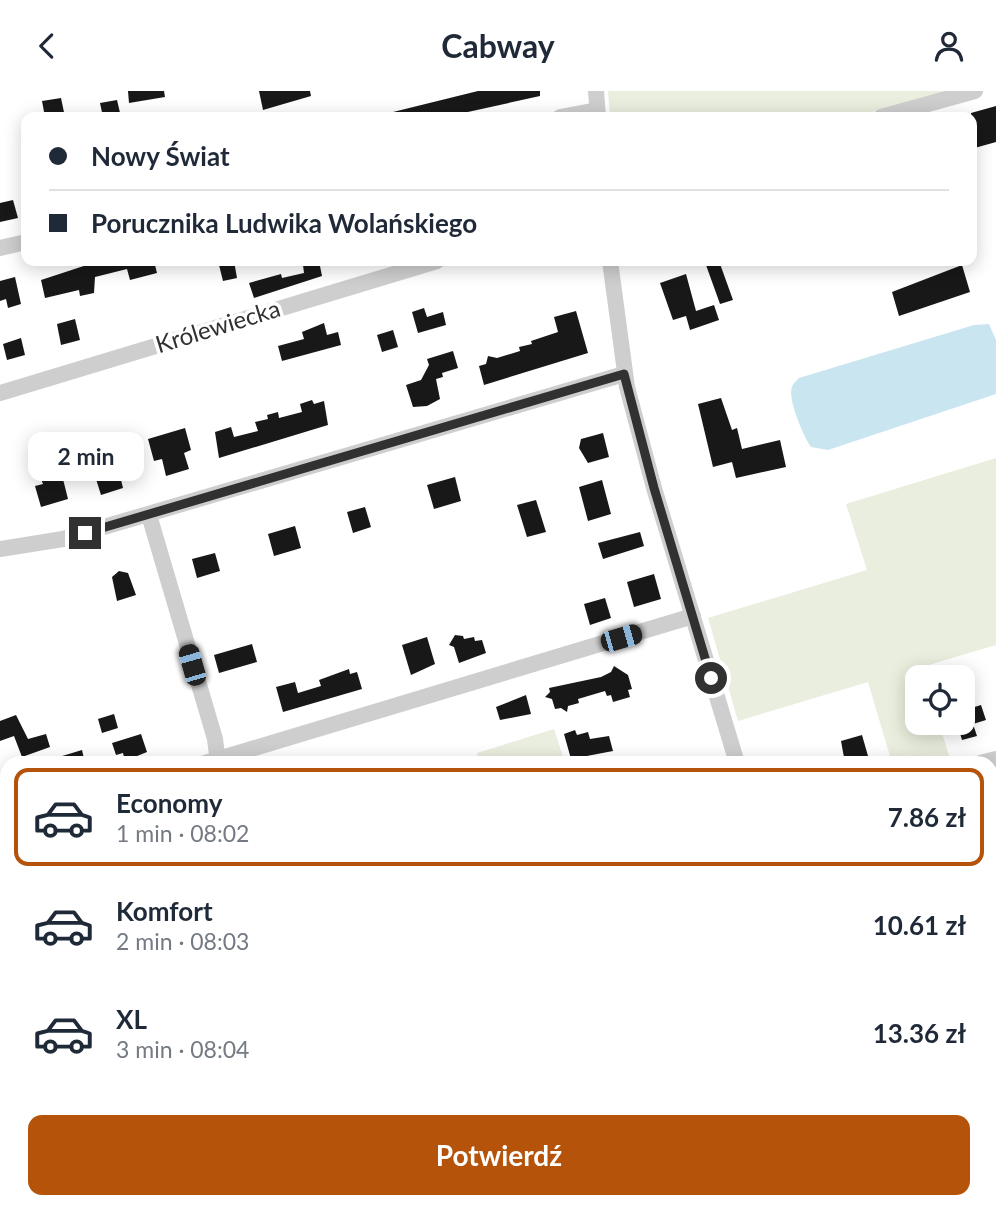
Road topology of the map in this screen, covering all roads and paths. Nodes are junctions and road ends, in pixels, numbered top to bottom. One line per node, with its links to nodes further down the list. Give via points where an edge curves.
1 (596, 91): 3 (street)
2 (975, 91): 4 (street)
3 (598, 112)
4 (899, 112)
5 (21, 243): 6 (street)
6 (0, 248)
7 (420, 266): 10 (street, Królewiecka)
8 (611, 266): 9 (street)
9 (624, 374): 11 (street); 13 (street)
10 (0, 393)
11 (149, 515): 12 (street, via 48,543); 14 (street, via 215,739)
12 (0, 549)
13 (693, 616): 15 (street); 16 (street)
14 (213, 756)
15 (230, 756)
16 (735, 756)

